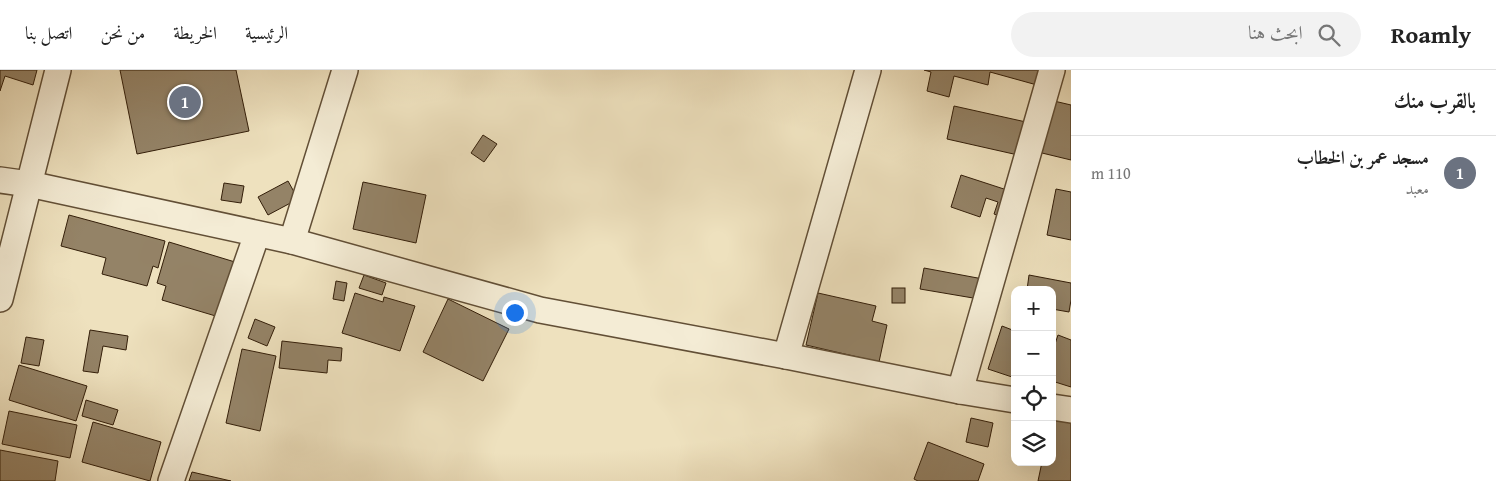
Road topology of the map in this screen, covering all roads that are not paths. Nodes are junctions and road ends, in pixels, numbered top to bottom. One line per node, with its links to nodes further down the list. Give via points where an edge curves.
1 (58, 70): 6 (street)
2 (344, 70): 8 (street)
3 (868, 70): 10 (street)
4 (1052, 70): 11 (street)
5 (0, 180): 6 (street)
6 (29, 184): 7 (street); 9 (street)
7 (257, 234): 8 (street); 15 (street)
8 (292, 241): 10 (street, via 540,310)
9 (0, 299)
10 (786, 356): 11 (street)
11 (960, 391): 12 (street)
12 (1011, 399)
13 (1056, 408): 14 (street)
14 (1071, 410)
15 (171, 481)

